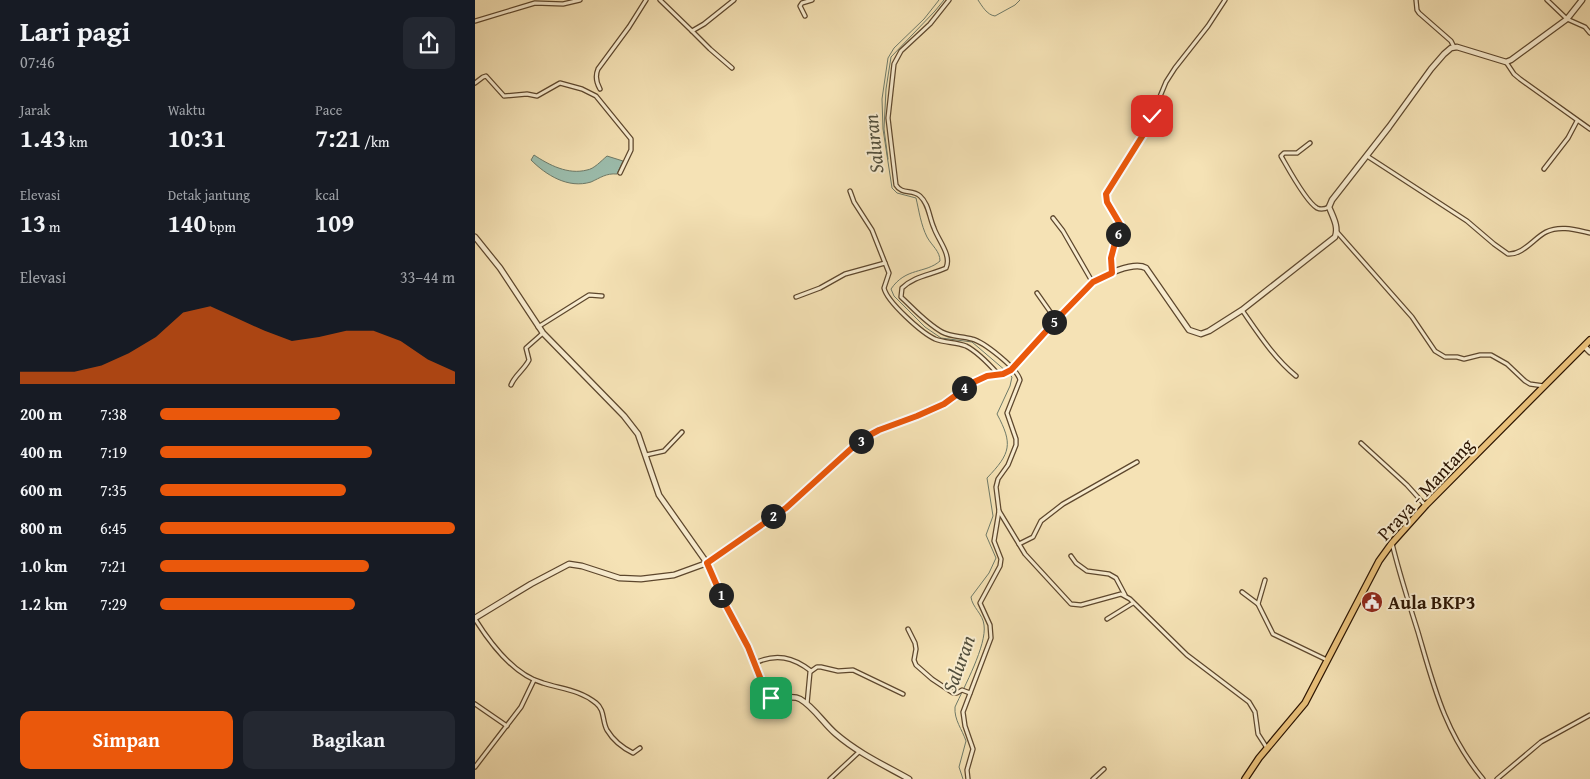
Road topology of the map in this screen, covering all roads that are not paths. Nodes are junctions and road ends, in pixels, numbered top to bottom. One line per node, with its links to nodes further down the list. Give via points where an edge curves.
1 (580, 0): 13 (street, via 563,4 535,3)
2 (646, 0): 20 (street, via 596,74)
3 (660, 0): 14 (street)
4 (734, 0): 14 (street)
5 (812, 0): 11 (street, via 800,6)
6 (949, 0): 46 (street, via 930,24 901,51 894,64 888,118 896,185 899,190 917,193 926,204 948,262 946,268 908,282 902,288 901,296 922,318 942,332 973,339)
7 (1225, 0): 34 (street, via 1166,82 1143,135 1106,194 1120,224 1111,258)
8 (1416, 0): 16 (street, via 1419,13 1451,41)
9 (1547, 0): 12 (street)
10 (1582, 0): 12 (street)
11 (805, 16)
12 (1567, 18): 15 (street, via 1585,26); 17 (street)
13 (475, 21)
14 (692, 31): 18 (street)
15 (1590, 33)
16 (1453, 47): 17 (street); 24 (street, via 1431,69)
17 (1506, 62): 21 (street, via 1520,79)
18 (732, 68)
19 (475, 83): 26 (street, via 487,76 504,96 537,96 560,83 596,96 631,139 631,150)
20 (600, 89)
21 (1577, 121): 22 (street); 25 (street)
22 (1590, 129)
23 (1311, 143): 28 (street, via 1300,151 1281,156 1315,207)
24 (1366, 155): 28 (street); 31 (street, via 1467,221 1508,254 1516,253 1546,232 1562,228)
25 (1544, 168)
26 (620, 173)
27 (850, 191): 33 (street, via 872,230)
28 (1329, 208): 30 (street)
29 (1053, 218): 35 (street)
30 (1337, 232): 39 (street, via 1329,242); 50 (street, via 1412,317 1435,351 1445,357 1463,359 1491,355 1530,384)
31 (1590, 233)
32 (475, 237): 41 (street, via 500,268)
33 (885, 263): 38 (street, via 845,274); 47 (street, via 889,273 884,288 888,298 929,336 966,346)
34 (1112, 273): 35 (street); 39 (street, via 1139,265 1146,268 1193,332 1209,331)
35 (1093, 282): 40 (street)
36 (1037, 293): 40 (street)
37 (602, 296): 41 (street, via 589,295)
38 (796, 297)
39 (1242, 310): 48 (street, via 1271,351)
40 (1056, 320): 46 (street)
41 (538, 327): 42 (street)
42 (543, 333): 49 (street, via 526,348 529,360); 53 (street, via 624,416 638,434)
43 (1590, 340): 44 (main road, Praya - Mantang)
44 (1584, 346): 45 (street); 50 (main road, Praya - Mantang)
45 (1590, 352)
46 (1012, 369): 47 (street); 56 (street, via 1020,384 1007,413 1016,446 997,483)
47 (1001, 374): 60 (street, via 974,382 944,404 866,437 786,508)
48 (1295, 376)
49 (511, 386)
50 (1545, 386): 55 (main road, Praya - Mantang)
51 (682, 432): 53 (street, via 664,451)
52 (1361, 443): 55 (street)
53 (646, 455): 60 (street, via 659,495)
54 (1137, 462): 58 (street, via 1063,504 1041,521 1033,537)
55 (1426, 505): 57 (main road, Praya - Mantang)
56 (999, 511): 58 (street); 73 (street, via 994,541 1001,559 1000,566 980,603 990,625 991,638)
57 (1392, 543): 69 (main road, Praya - Mantang, via 1379,561); 89 (street, via 1440,705 1464,753)
58 (1019, 544): 63 (street, via 1071,604 1081,605)
59 (1071, 556): 63 (street, via 1087,571 1116,578)
60 (707, 563): 66 (street, via 674,575 641,579 619,578 573,563); 70 (street)
61 (1265, 580): 65 (street)
62 (1242, 592): 65 (street)
63 (1125, 595): 64 (street)
64 (1133, 602): 67 (street); 80 (street, via 1187,655 1249,702 1255,712 1258,734)
65 (1258, 604): 69 (street, via 1273,634)
66 (475, 618): 72 (street, via 505,659)
67 (1107, 619)
68 (907, 629): 73 (street, via 915,644 915,664 921,671 953,693)
69 (1327, 660): 80 (main road, Praya - Mantang, via 1305,703)
70 (755, 663): 71 (street, via 766,658 790,659); 76 (street, via 769,697 797,698)
71 (811, 671): 74 (street, via 821,667 853,670); 76 (street)
72 (534, 680): 78 (street); 79 (street, via 588,697 600,707 607,730 618,743 633,753)
73 (968, 692): 86 (street, via 963,718 973,749)
74 (903, 694)
75 (475, 704): 78 (street)
76 (807, 705): 81 (street, via 835,734)
77 (1590, 715): 90 (street, via 1541,742)
78 (507, 726): 82 (street)
79 (639, 748)
80 (1267, 749): 88 (main road, Praya - Mantang)
81 (859, 752): 84 (street); 85 (street)
82 (475, 767)
83 (1104, 770): 87 (street)
84 (830, 779)
85 (909, 779)
86 (968, 779)
87 (1093, 779)
88 (1245, 779)
89 (1483, 779)
90 (1497, 779)

